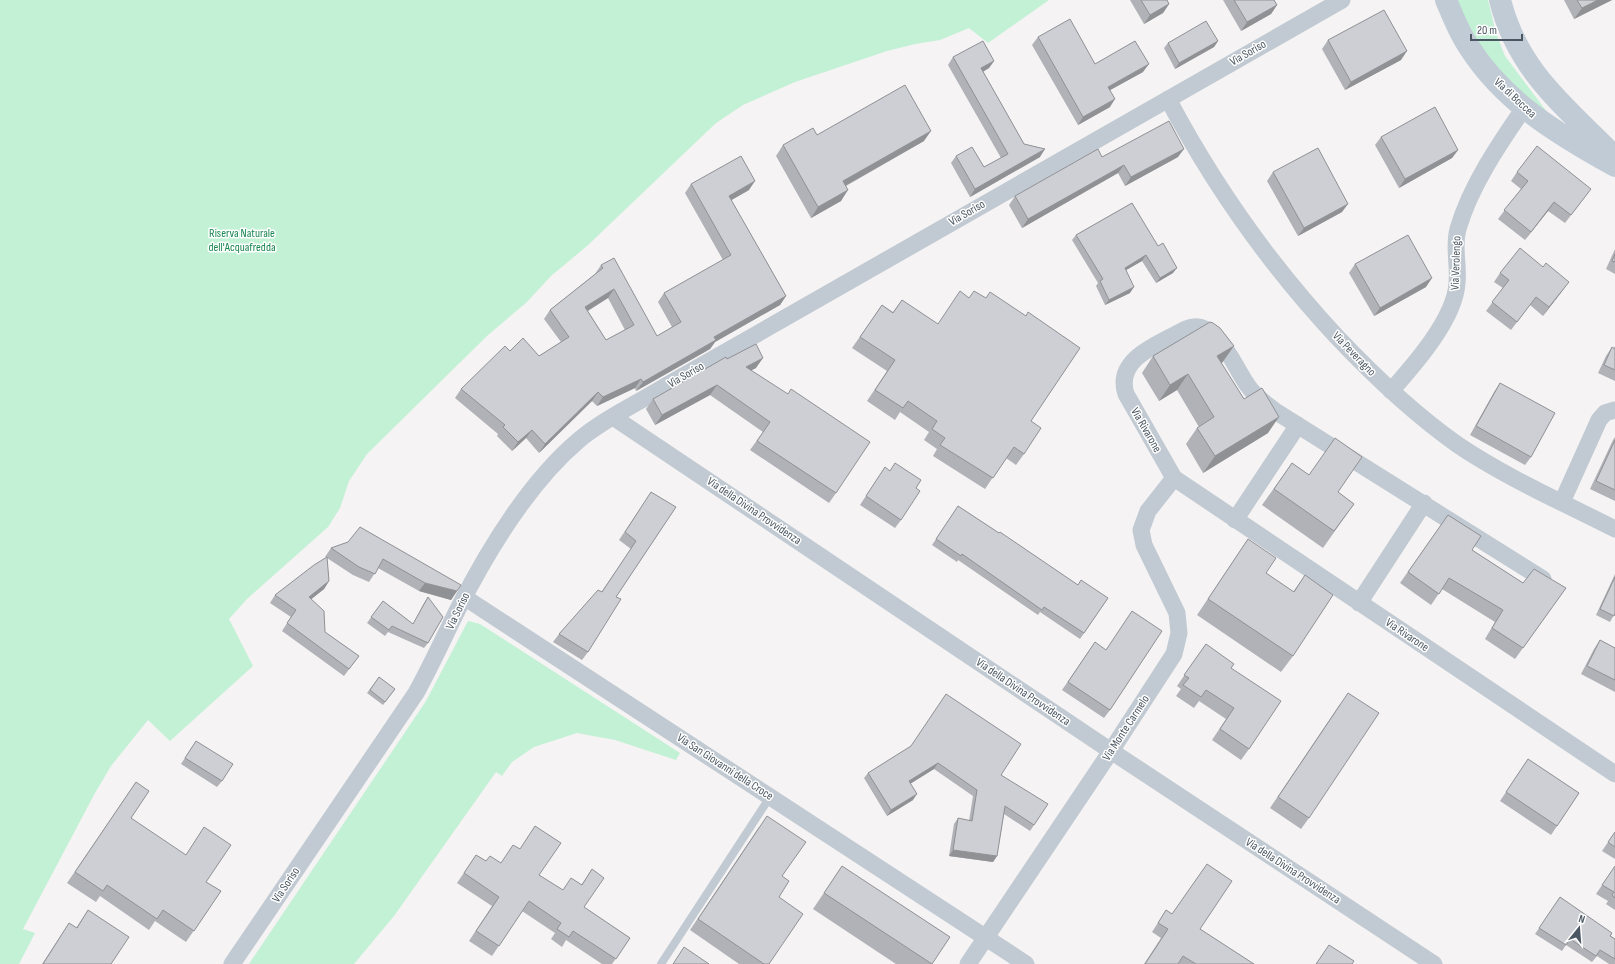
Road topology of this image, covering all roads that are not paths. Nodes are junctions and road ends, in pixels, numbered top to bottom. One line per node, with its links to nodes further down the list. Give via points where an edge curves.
1 (1342, 0): 4 (street, Via Soriso)
2 (1446, 0): 5 (main road, Via di Boccea, via 1475,56 1500,86)
3 (1500, 0): 6 (main road, via 1513,38 1537,77 1552,96)
4 (1168, 99): 8 (street, Via Peveragno, via 1213,180 1266,255 1299,296); 10 (street, Via Soriso)
5 (1524, 108): 7 (main road, Via di Boccea, via 1560,135); 8 (street, Via Verolengo, via 1494,153 1462,216 1456,238 1457,283 1452,306 1428,346)
6 (1615, 157)
7 (1615, 166)
8 (1392, 391): 13 (street, Via Peveragno, via 1435,428 1466,450)
9 (1615, 410): 13 (street, via 1599,420)
10 (613, 417): 18 (street, Via Soriso, via 579,440 537,484 507,526); 20 (street, Via della Divina Provvidenza)
11 (1298, 425): 12 (street, Via Rivarone, via 1275,411 1254,393 1214,334 1204,327 1186,329 1137,357 1128,367 1124,377 1126,394); 14 (street, Via Rivarone); 15 (street)
12 (1174, 478): 15 (street, Via Rivarone); 20 (street, Via Monte Carmelo, via 1148,510 1141,530 1144,545 1176,613 1179,640 1174,654)
13 (1562, 502): 16 (street, Via Peveragno)
14 (1424, 503): 17 (street, Via Rivarone); 19 (street)
15 (1235, 520): 19 (street, Via Rivarone)
16 (1615, 529)
17 (1544, 579)
18 (464, 597): 22 (street, Via San Giovanni della Croce); 24 (street, Via Soriso, via 411,700)
19 (1359, 603): 21 (street, Via Rivarone)
20 (1111, 751): 23 (street, Via Monte Carmelo); 28 (street, Via della Divina Provvidenza)
21 (1615, 774)
22 (770, 797): 23 (street, Via San Giovanni della Croce); 25 (lane)
23 (986, 937): 26 (street, Via Monte Carmelo); 27 (street, Via San Giovanni della Croce)
24 (232, 964)
25 (661, 964)
26 (968, 964)
27 (1026, 964)
28 (1434, 964)

